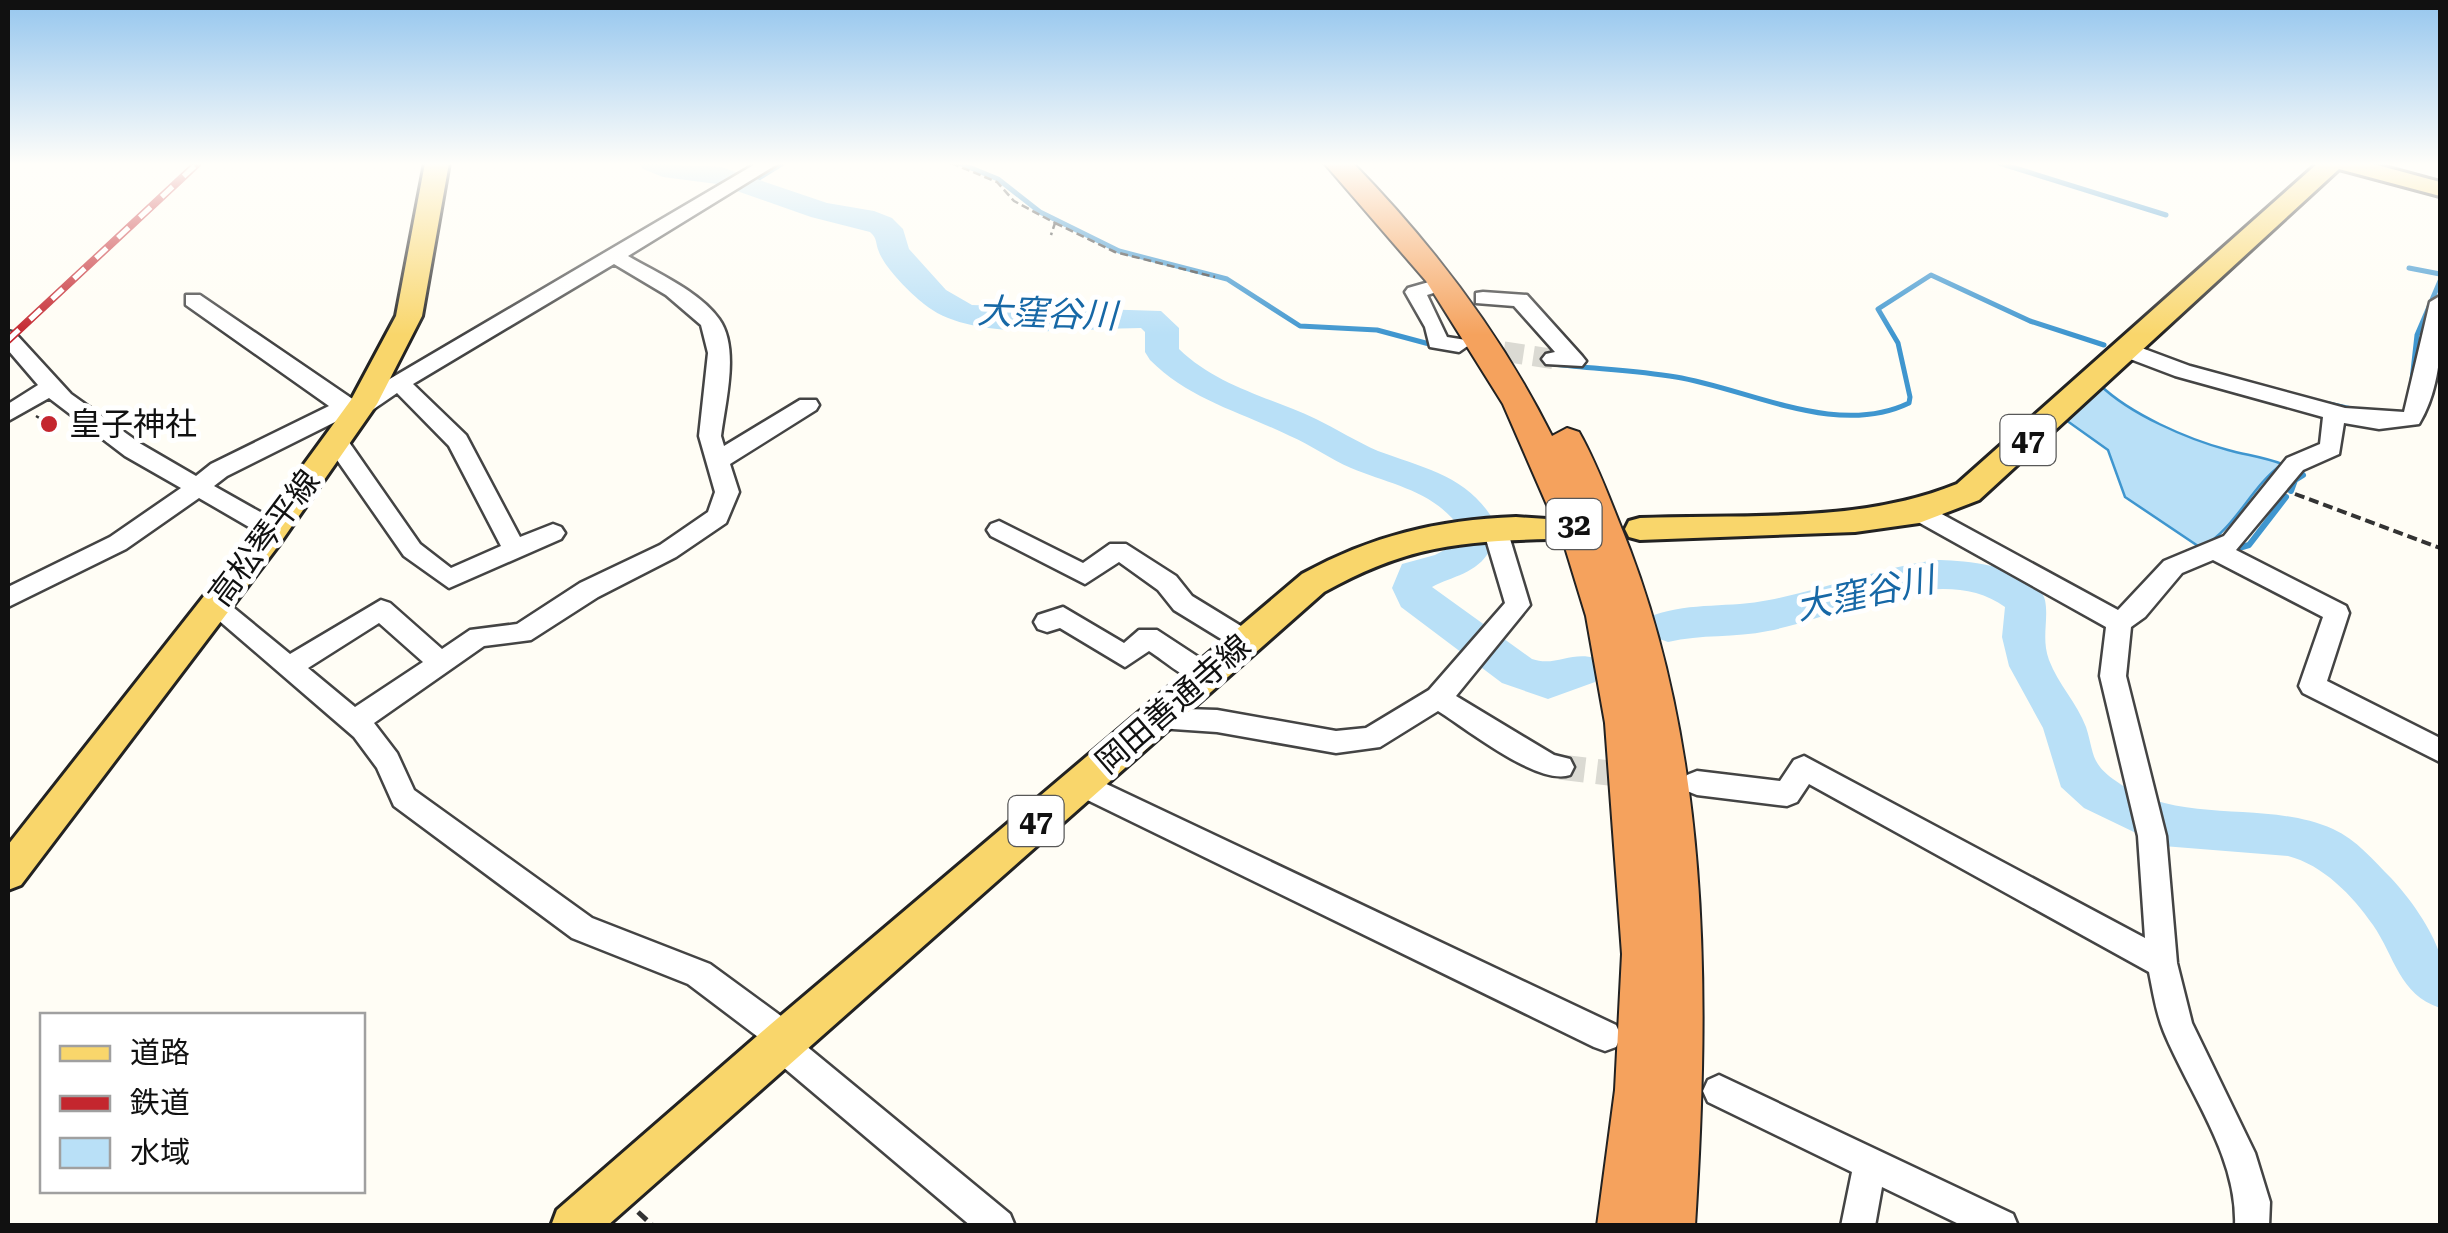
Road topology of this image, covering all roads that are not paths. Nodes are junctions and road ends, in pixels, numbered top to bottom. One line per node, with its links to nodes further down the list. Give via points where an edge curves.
1 (426, 221): 17 (main road, 高松琴平線, via 409,316)
2 (676, 221): 6 (street)
3 (1392, 221): 7 (highway, 32)
4 (1421, 221): 7 (highway, 32)
5 (2268, 221): 12 (main road, 47)
6 (616, 257): 14 (street); 21 (street, via 711,322 718,353 710,436)
7 (1463, 290): 11 (street, via 1415,292 1437,342); 13 (street, via 1520,300 1575,361); 55 (highway, 32, via 1571,516 1620,688 1645,952); 56 (highway, 32, via 1562,429 1629,598 1652,689 1682,966)
8 (194, 300): 17 (street)
9 (2440, 302): 18 (street, via 2411,419)
10 (8, 338): 15 (street)
11 (1459, 345)
12 (2124, 349): 18 (street, via 2165,368); 23 (main road, 47, via 1995,472 1968,492)
13 (1553, 359)
14 (400, 383): 17 (street); 30 (street, via 458,441)
15 (52, 386): 19 (street); 22 (street, via 133,450)
16 (808, 405): 21 (street)
17 (356, 406): 20 (main road, 高松琴平線); 22 (street, via 218,470)
18 (2328, 412): 31 (street, via 2332,448 2295,464 2232,542)
19 (8, 414)
20 (336, 442): 24 (main road, 高松琴平線); 30 (street, via 412,550 448,579)
21 (717, 461): 37 (street, via 726,492 718,516 522,633 479,637)
22 (197, 489): 24 (street, via 256,521); 32 (street, via 118,544)
23 (1919, 512): 27 (main road, 47, via 1855,522); 35 (street)
24 (277, 523): 33 (main road, 高松琴平線)
25 (1552, 528): 26 (main road, 岡田善通寺線 / 47)
26 (1495, 529): 36 (main road, 岡田善通寺線 / 47, via 1409,539 1348,562); 40 (street, via 1518,606)
27 (1640, 529)
28 (1000, 530): 36 (street, via 1086,576 1118,550 1183,603)
29 (553, 533): 30 (street)
30 (514, 550)
31 (2216, 551): 35 (street, via 2173,567); 43 (street, via 2337,613 2312,686)
32 (8, 598)
33 (214, 606): 38 (street); 47 (main road, 高松琴平線)
34 (1048, 622): 39 (street, via 1063,617 1125,658 1148,637)
35 (2119, 622): 48 (street, via 2113,676 2152,836)
36 (1245, 640): 39 (main road, 岡田善通寺線 / 47)
37 (442, 662): 38 (street, via 381,610); 42 (street)
38 (288, 668): 42 (street)
39 (1206, 674): 41 (main road, 岡田善通寺線 / 47)
40 (1438, 698): 41 (street, via 1371,739 1336,742 1217,721); 44 (street)
41 (1153, 719): 46 (main road, 岡田善通寺線 / 47)
42 (354, 722): 50 (street, via 387,761 404,798 461,840 582,928 699,974)
43 (2440, 751)
44 (1560, 767)
45 (1697, 783): 48 (street, via 1787,794 1804,768)
46 (1080, 784): 49 (street); 50 (main road, 岡田善通寺線 / 47)
47 (8, 874)
48 (2162, 963): 59 (street, via 2177,1026 2238,1152 2253,1202)
49 (1605, 1036)
50 (785, 1038): 53 (main road, 岡田善通寺線 / 47); 54 (street, via 794,1056)
51 (1719, 1091): 52 (street)
52 (1870, 1165): 57 (street); 58 (street)
53 (573, 1226)
54 (998, 1226)
55 (1622, 1226)
56 (1669, 1226)
57 (1858, 1226)
58 (2001, 1226)
59 (2252, 1226)

